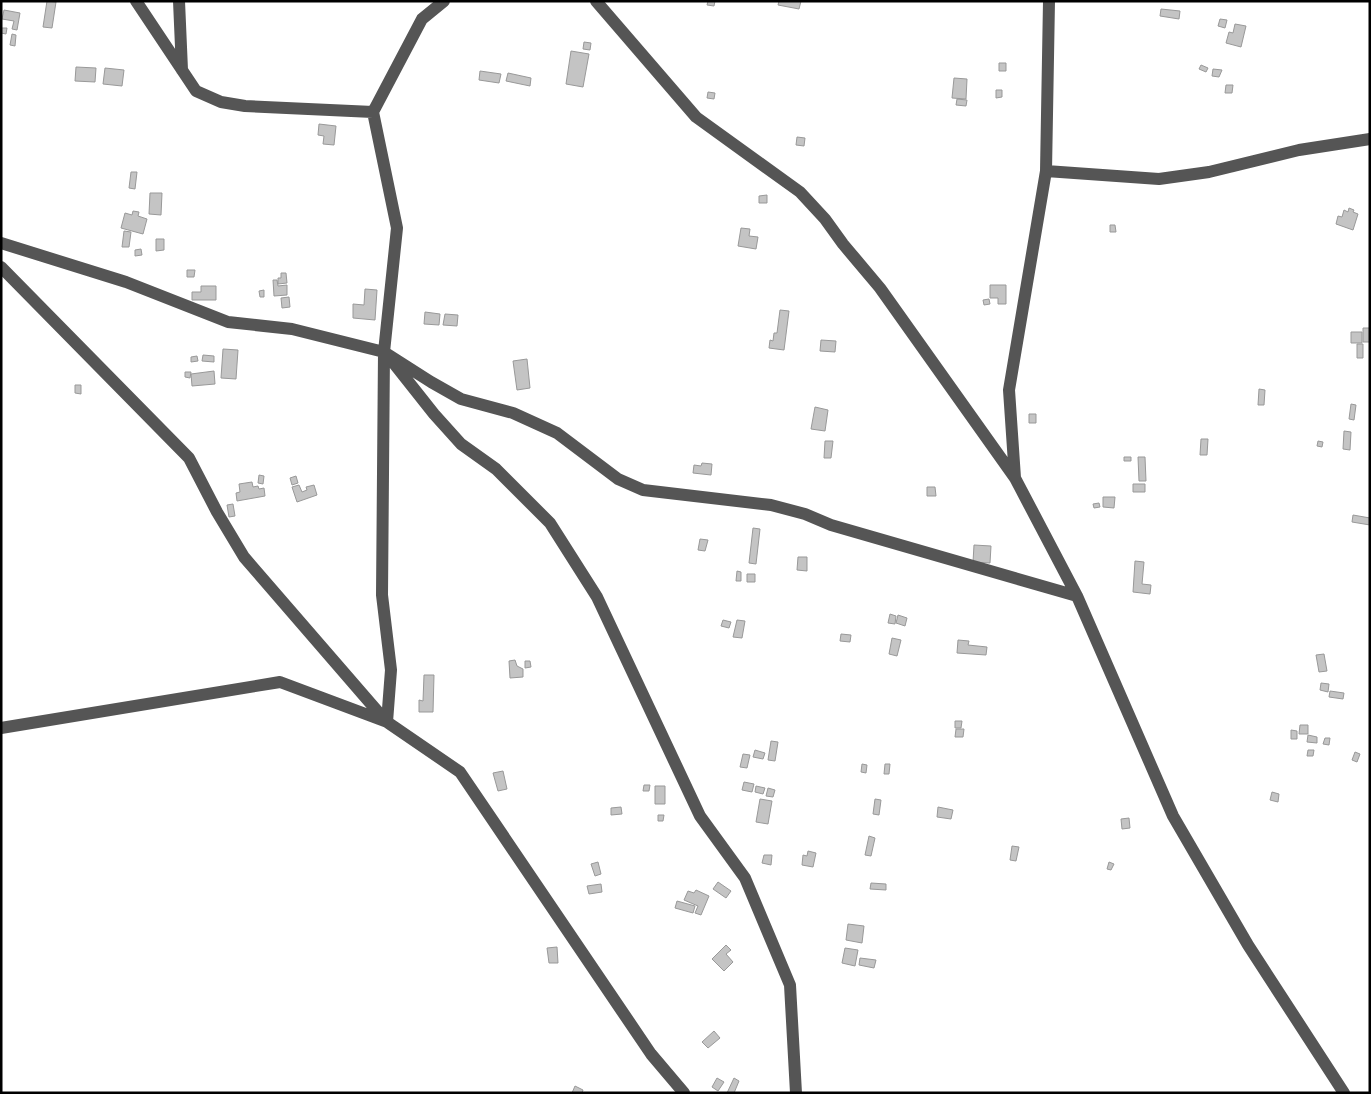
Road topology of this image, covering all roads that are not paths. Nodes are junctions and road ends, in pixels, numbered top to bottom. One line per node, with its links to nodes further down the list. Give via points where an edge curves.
1 (136, 1): 6 (street)
2 (179, 1): 6 (street)
3 (444, 1): 7 (street, via 422,19)
4 (596, 1): 13 (street, via 696,117 800,192 825,219 880,288)
5 (1049, 1): 9 (street)
6 (182, 70): 7 (street, via 196,91 221,102)
7 (373, 112): 12 (street, via 397,228)
8 (1370, 138): 9 (street, via 1298,150 1209,172 1159,179)
9 (1046, 171): 13 (street, via 1009,390)
10 (1, 243): 12 (street, via 126,282 228,322 292,328)
11 (1, 267): 15 (street, via 189,458 216,512 244,557)
12 (384, 352): 14 (street, via 461,399 513,413 557,434 618,479 643,490 771,504 831,525); 15 (street, via 382,595 391,670); 18 (street, via 461,444 496,469 550,523 597,596 700,816 745,878 790,985)
13 (1015, 478): 14 (street)
14 (1077, 596): 19 (street, via 1173,816 1248,945)
15 (387, 722): 16 (street, via 280,682); 17 (street, via 460,772 651,1054)
16 (1, 728)
17 (684, 1093)
18 (796, 1093)
19 (1344, 1093)

